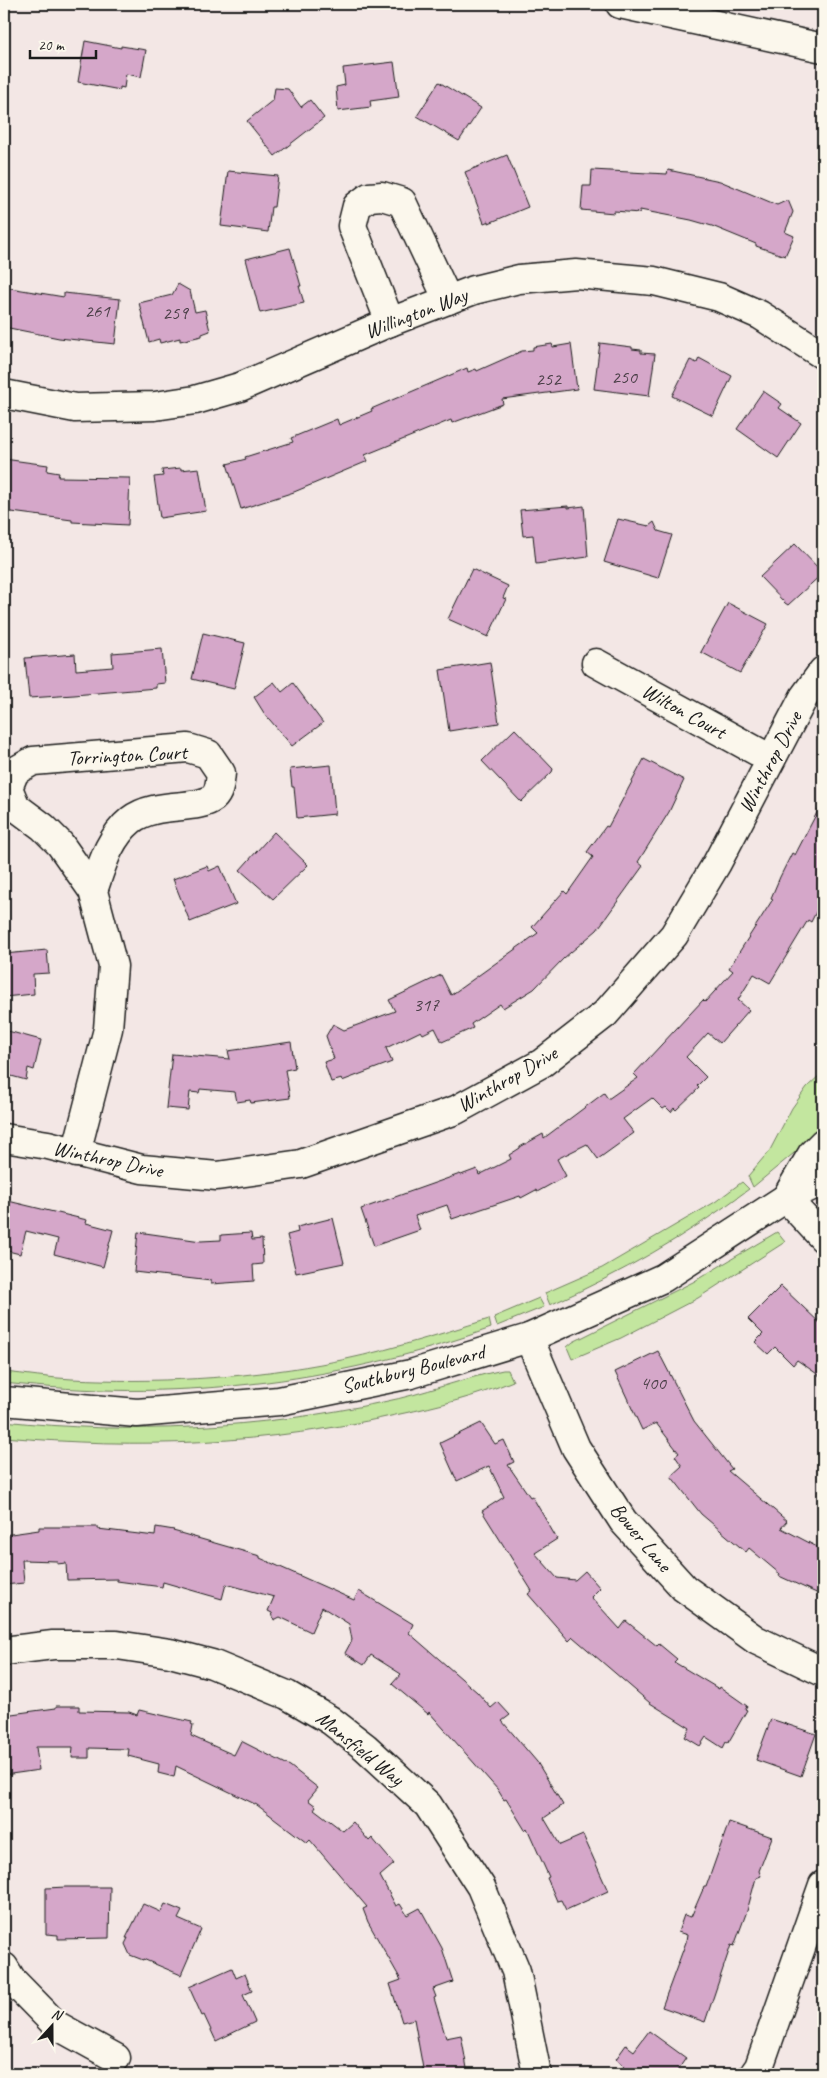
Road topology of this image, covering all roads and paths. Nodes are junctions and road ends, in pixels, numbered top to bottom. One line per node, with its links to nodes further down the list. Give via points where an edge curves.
1 (620, 4): 2 (street)
2 (823, 48)
3 (448, 300): 4 (street, Willington Way); 4 (street, via 402,202 382,196 369,198 357,206 352,226); 5 (street, Willington Way, via 474,290 519,280 576,274 654,281 727,301 760,316)
4 (390, 322): 6 (street, Willington Way, via 240,387 195,400 155,406 74,408)
5 (823, 355)
6 (4, 394)
7 (596, 663): 9 (street, Wilton Court)
8 (823, 671): 9 (street, Winthrop Drive, via 804,697)
9 (771, 759): 13 (street, Winthrop Drive, via 717,863 674,935 605,1014 542,1063 456,1110 301,1164 217,1176 188,1175 142,1169)
10 (94, 891): 10 (street, Torrington Court, via 114,838 132,819 158,807 214,798 219,788 220,773 208,754 188,748 33,761 15,772 8,788 16,807 60,844); 13 (street, Torrington Court, via 113,966 108,1029)
11 (4, 1138): 13 (street, Winthrop Drive)
12 (823, 1143): 15 (street, Southbury Boulevard, via 812,1154)
13 (76, 1153)
14 (823, 1181): 15 (street, Southbury Boulevard)
15 (786, 1198): 16 (street); 17 (street, Southbury Boulevard, via 663,1278)
16 (823, 1238)
17 (529, 1338): 18 (street, Southbury Boulevard, via 411,1374 280,1401 137,1413); 20 (street, Bower Lane, via 576,1448 623,1521 684,1588 756,1640)
18 (4, 1401)
19 (4, 1651): 24 (street, Mansfield Way, via 53,1645 117,1645 212,1664 287,1694 330,1720 365,1747 428,1805 481,1887 516,1971)
20 (823, 1672)
21 (823, 1885): 25 (street)
22 (4, 1967): 23 (street, via 12,1980 56,2025)
23 (116, 2058)
24 (537, 2074)
25 (754, 2074)

